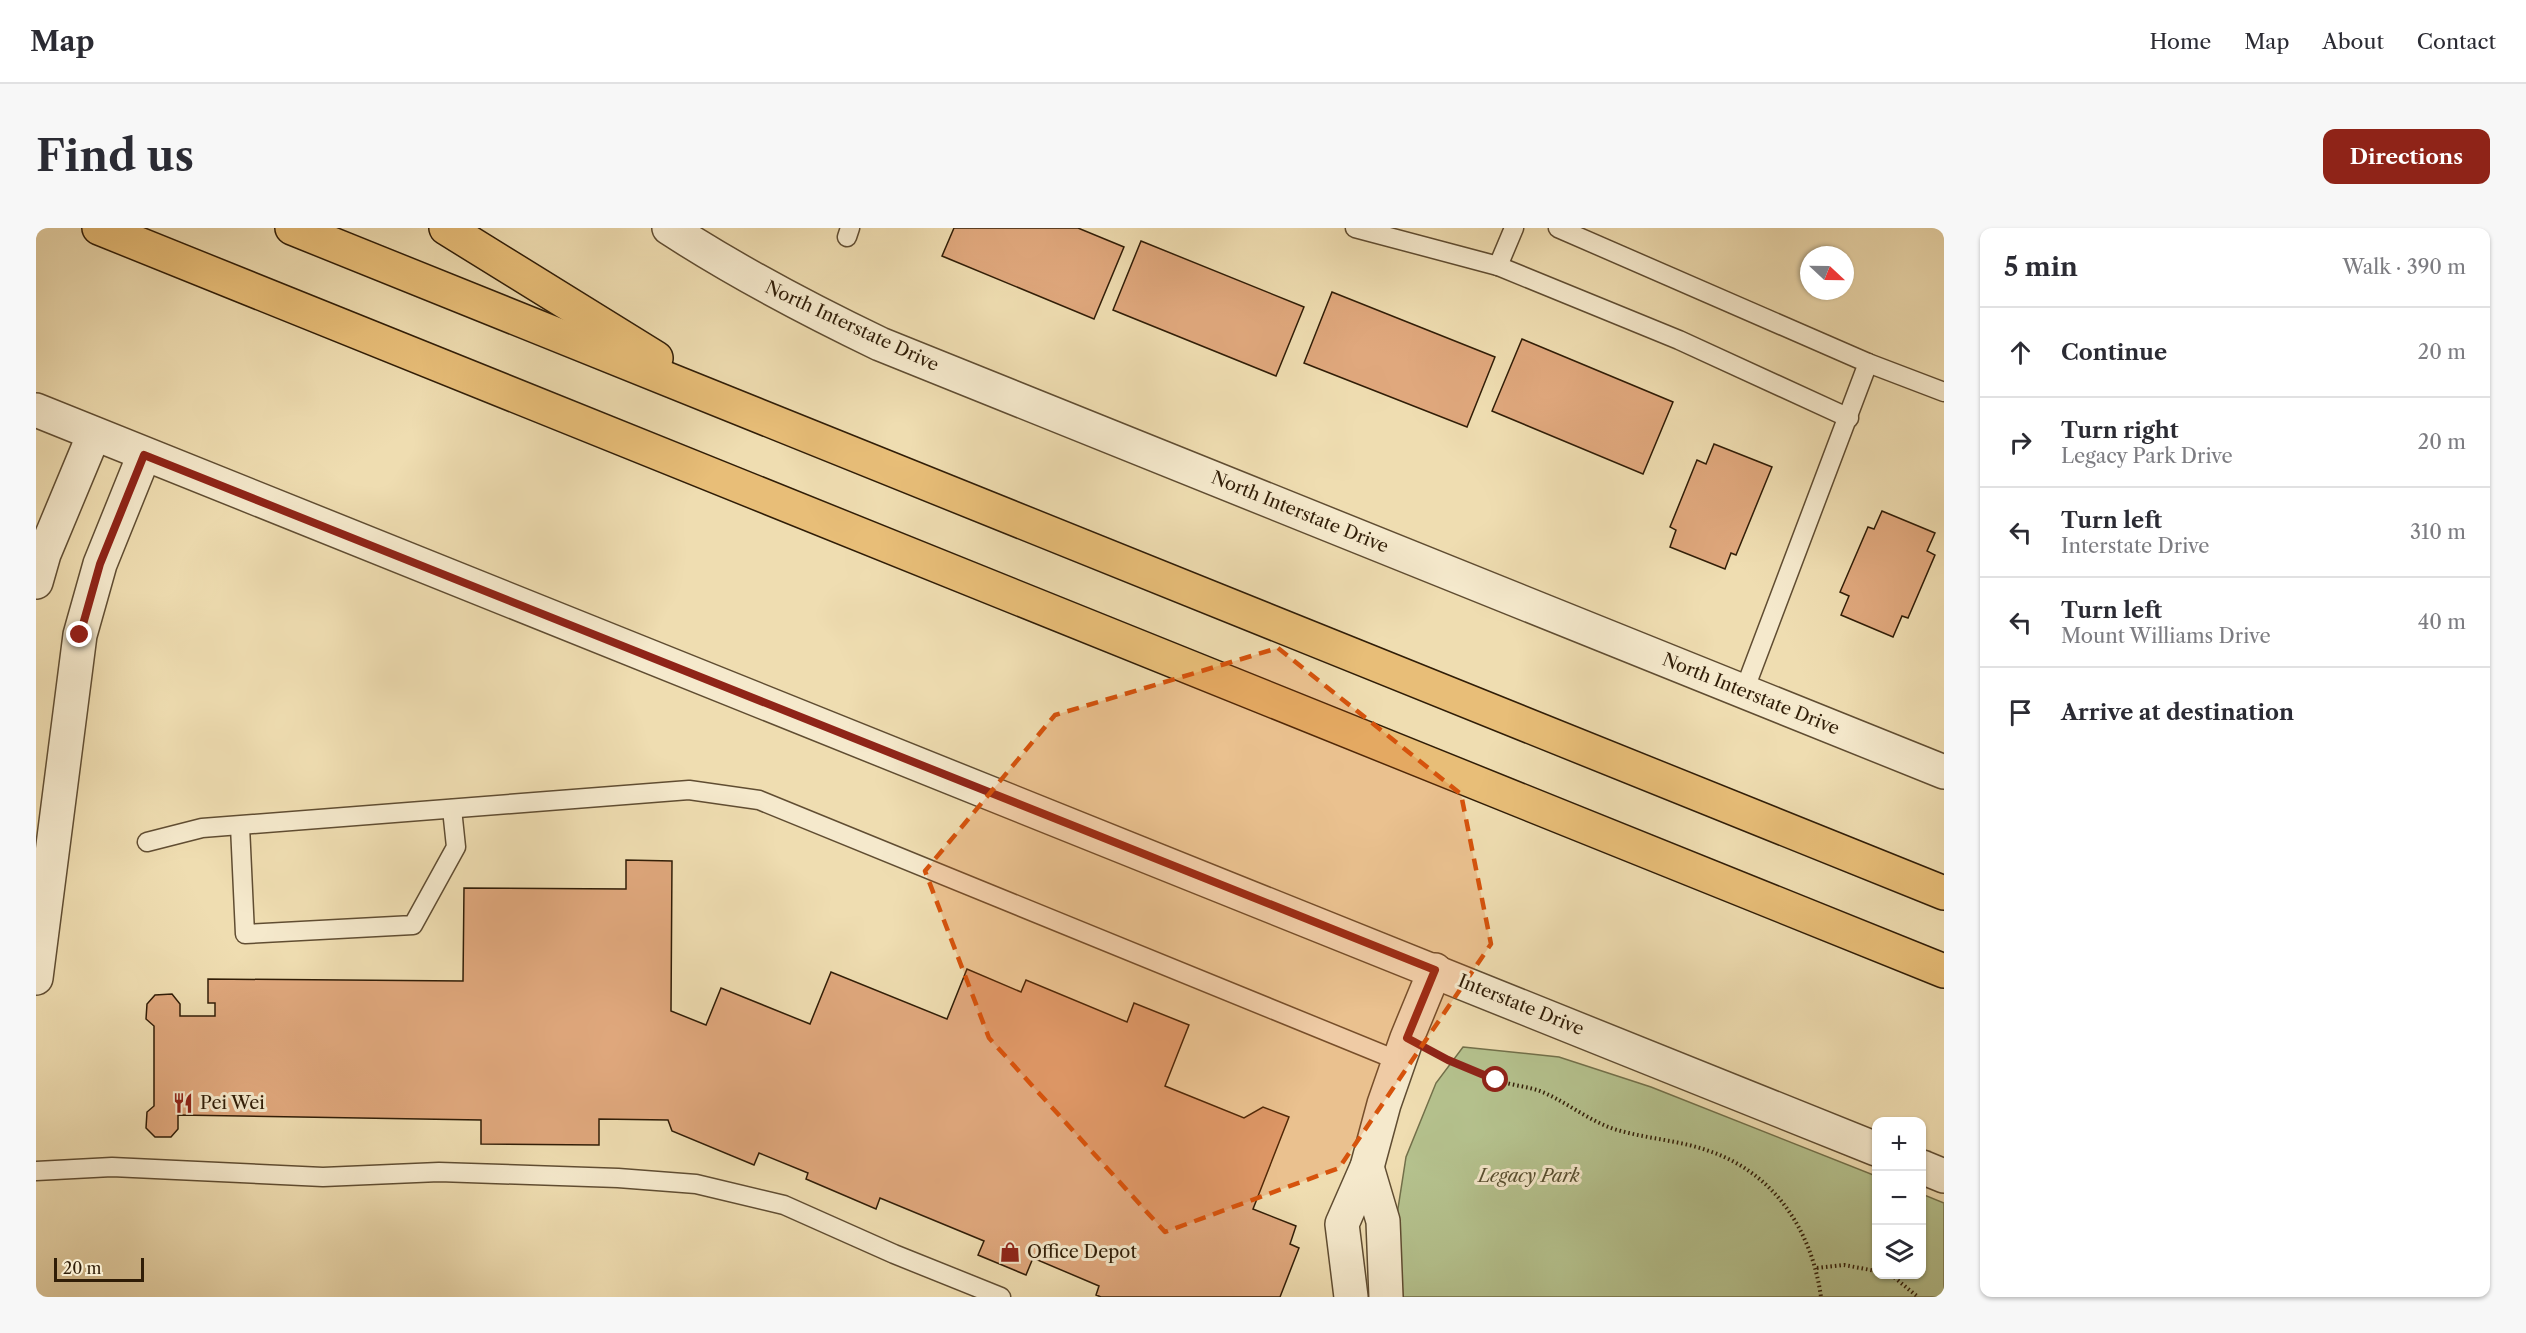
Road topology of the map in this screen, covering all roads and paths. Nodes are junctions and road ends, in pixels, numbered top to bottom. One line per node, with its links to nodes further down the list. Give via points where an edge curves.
1 (99, 228): 25 (highway)
2 (292, 228): 11 (highway)
3 (446, 228): 11 (highway)
4 (669, 228): 17 (street, North Interstate Drive, via 723,264 880,344)
5 (1355, 228): 8 (lane)
6 (1514, 228): 8 (lane)
7 (1558, 228): 9 (lane)
8 (1498, 266): 13 (lane, via 1679,340)
9 (1868, 363): 10 (lane); 13 (lane)
10 (1944, 392)
11 (731, 405): 23 (highway)
12 (36, 410): 14 (street)
13 (1849, 418): 17 (lane)
14 (94, 434): 15 (street, Interstate Drive); 16 (street)
15 (144, 455): 21 (street, via 100,564 80,635); 24 (street, Interstate Drive)
16 (36, 582)
17 (1744, 691): 18 (street, North Interstate Drive)
18 (1944, 771)
19 (452, 809): 20 (lane); 20 (lane, via 456,847 413,925 246,934); 27 (lane, via 689,790 759,800)
20 (240, 826): 22 (lane, via 202,828)
21 (45, 837): 26 (street)
22 (147, 842)
23 (1944, 893)
24 (1435, 970): 27 (street); 28 (street, Interstate Drive)
25 (1944, 971)
26 (36, 978)
27 (1403, 1050): 29 (street); 33 (path, via 1448,1060 1496,1080 1538,1090 1613,1128 1713,1152 1749,1171 1774,1193 1805,1237)
28 (1872, 1147)
29 (1367, 1167): 37 (street, via 1342,1224); 38 (street, via 1383,1221)
30 (1926, 1169): 32 (street)
31 (36, 1172): 36 (lane, via 112,1167 323,1178 439,1172 696,1184 784,1205)
32 (1944, 1176)
33 (1817, 1268): 34 (path, via 1844,1265); 39 (path)
34 (1872, 1270)
35 (1896, 1279): 40 (path)
36 (1001, 1297)
37 (1351, 1297)
38 (1386, 1297)
39 (1821, 1297)
40 (1918, 1297)

